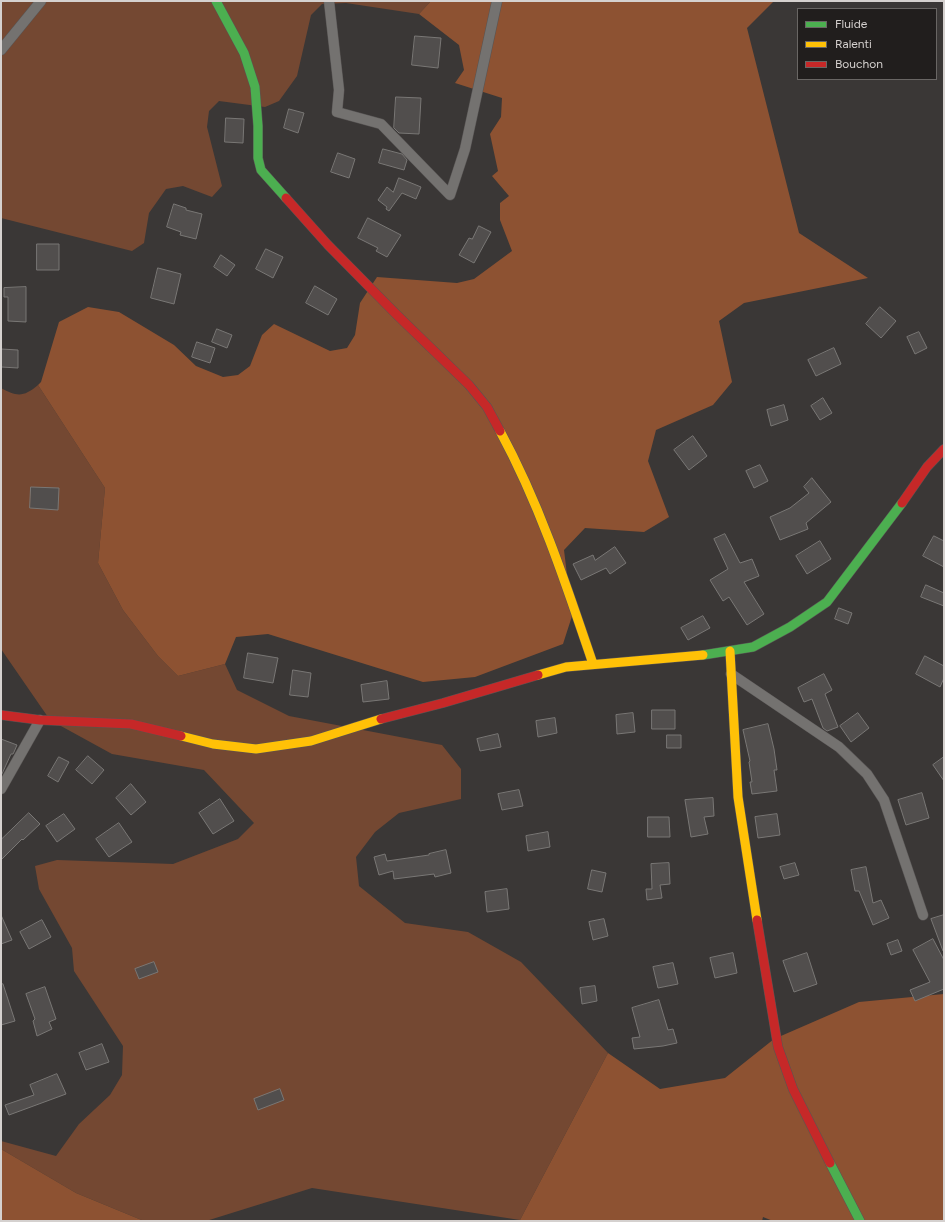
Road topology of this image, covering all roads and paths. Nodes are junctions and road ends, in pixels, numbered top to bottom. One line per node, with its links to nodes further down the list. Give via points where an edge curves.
1 (41, 1): 5 (street)
2 (216, 1): 8 (street, via 244,53 255,86 258,158 261,170 328,245 469,385 487,407 529,489 557,556)
3 (329, 1): 4 (street, via 339,90 337,112 381,124 450,196 466,149)
4 (497, 1)
5 (1, 50)
6 (944, 449): 7 (street, via 927,467 827,602 790,627 753,647)
7 (730, 651): 8 (street); 9 (street)
8 (593, 664): 11 (street, via 566,667 311,741 256,749 213,744 131,724)
9 (731, 674): 13 (street, via 839,747 867,774 884,800); 14 (street, via 738,797 778,1047 793,1089)
10 (1, 715): 11 (street)
11 (40, 720): 12 (street)
12 (1, 789)
13 (923, 915)
14 (860, 1221)

